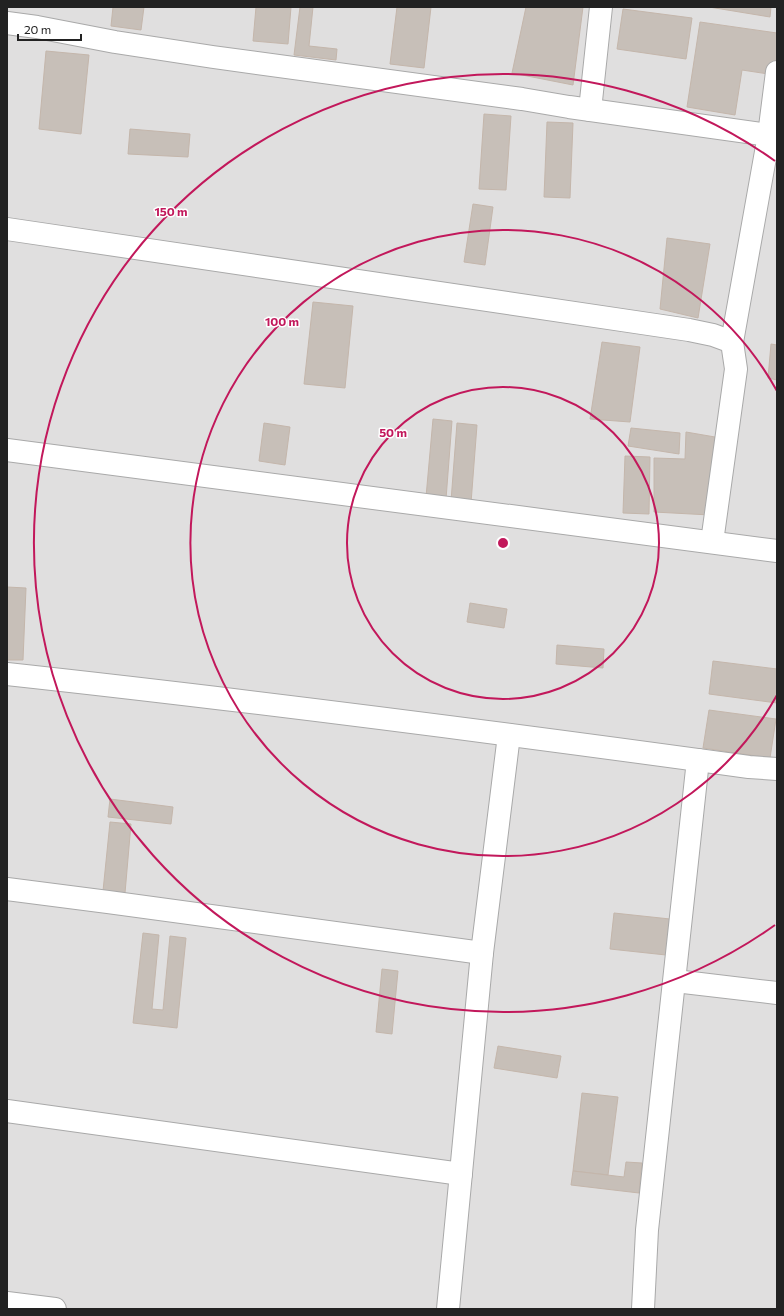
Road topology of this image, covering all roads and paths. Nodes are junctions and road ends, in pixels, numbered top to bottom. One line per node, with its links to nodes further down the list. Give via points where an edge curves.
1 (601, 7): 4 (street)
2 (19, 19): 4 (street, via 115,42)
3 (777, 72): 5 (street)
4 (590, 110): 5 (street)
5 (769, 135): 7 (street)
6 (7, 229): 7 (street, via 689,330)
7 (732, 342): 9 (street, via 736,369)
8 (7, 450): 9 (street)
9 (712, 542): 10 (street)
10 (777, 551)
11 (7, 674): 12 (street, via 131,687)
12 (509, 735): 13 (street); 16 (street)
13 (698, 760): 14 (street); 17 (street)
14 (777, 769)
15 (7, 889): 16 (street)
16 (482, 953): 20 (street)
17 (675, 981): 18 (street); 24 (street, via 647,1230)
18 (777, 993)
19 (7, 1111): 20 (street)
20 (462, 1174): 23 (street)
21 (7, 1303): 22 (street)
22 (55, 1309)
23 (448, 1309)
24 (643, 1309)

